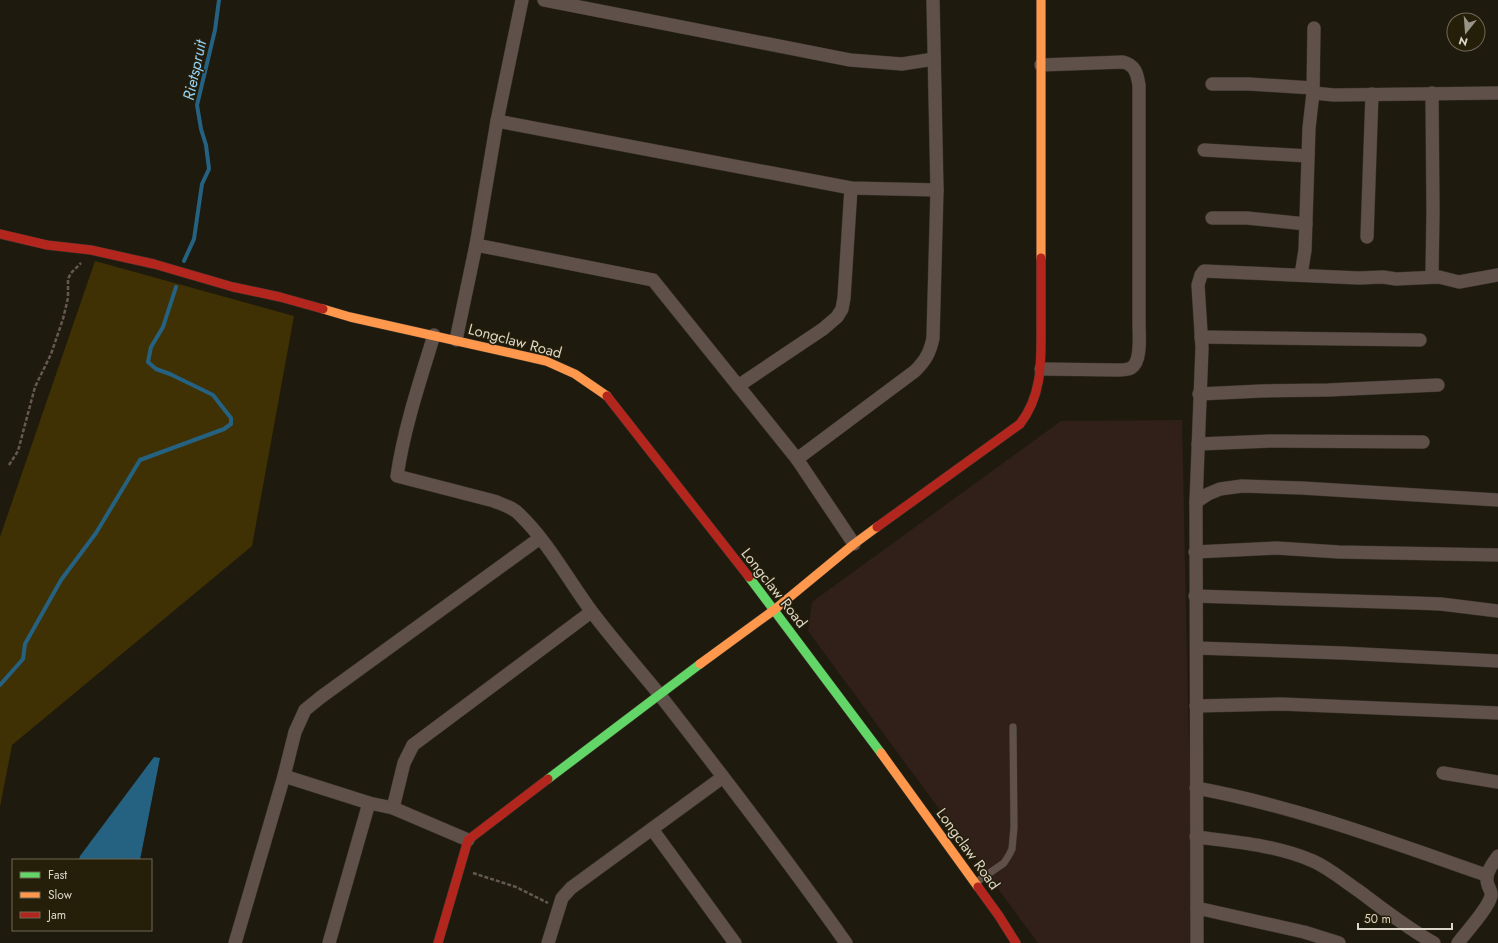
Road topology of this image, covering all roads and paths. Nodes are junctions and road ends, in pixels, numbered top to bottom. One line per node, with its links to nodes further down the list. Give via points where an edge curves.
1 (522, 0): 13 (street)
2 (544, 0): 6 (street, via 850,60 902,64)
3 (933, 0): 6 (street)
4 (1041, 0): 7 (street)
5 (1314, 28): 9 (street)
6 (934, 59): 17 (street)
7 (1041, 65): 30 (street); 30 (street, via 1122,62 1132,66 1136,72 1139,356 1130,369)
8 (1212, 84): 9 (street, via 1249,84)
9 (1313, 91): 11 (street, via 1334,95); 15 (street)
10 (1498, 93): 12 (street)
11 (1372, 94): 12 (street); 21 (street)
12 (1432, 94): 26 (street)
13 (497, 121): 16 (street); 22 (street)
14 (1204, 150): 15 (street)
15 (1308, 156): 19 (street)
16 (851, 188): 17 (street); 32 (street, via 842,309 823,329)
17 (937, 190): 36 (street, via 933,338 928,357 915,371)
18 (1212, 218): 19 (street, via 1247,218)
19 (1306, 224): 24 (street)
20 (0, 234): 23 (street, Longclaw Road, via 47,245)
21 (1367, 237)
22 (476, 245): 27 (street); 32 (street, via 653,280)
23 (91, 250): 27 (street, Longclaw Road, via 154,264 350,317); 37 (path, via 68,279 68,298 63,319 51,354 35,387 18,451)
24 (1301, 275): 26 (street, via 1396,279); 28 (street, via 1204,271 1198,285)
25 (1498, 275): 26 (street, via 1459,282)
26 (1432, 277)
27 (445, 337): 40 (street, via 412,406 397,476 509,506 520,514); 45 (street, Longclaw Road, via 546,361 575,374 609,398)
28 (1202, 337): 29 (street); 33 (street)
29 (1420, 340)
30 (1041, 369): 41 (street, via 1035,398 1029,413 1020,424)
31 (1438, 385): 33 (street)
32 (738, 386): 36 (street)
33 (1199, 394): 35 (street)
34 (1423, 442): 35 (street, via 1271,440)
35 (1198, 444): 39 (street)
36 (797, 459): 41 (street)
37 (9, 465)
38 (1498, 500): 39 (street, via 1242,486 1220,489)
39 (1196, 502): 42 (street)
40 (540, 538): 47 (street); 55 (street, via 305,710 295,732)
41 (854, 544): 45 (street)
42 (1196, 552): 43 (street, via 1276,548 1339,552); 44 (street)
43 (1498, 555)
44 (1195, 596): 46 (street, via 1428,603); 48 (street)
45 (774, 610): 50 (street); 67 (street, Longclaw Road)
46 (1498, 611)
47 (592, 612): 50 (street); 60 (street, via 413,745 404,763)
48 (1197, 648): 49 (street); 51 (street)
49 (1498, 661)
50 (659, 694): 56 (street); 63 (street)
51 (1196, 706): 52 (street, via 1281,704); 58 (street)
52 (1498, 713)
53 (1013, 727): 67 (lane, via 1012,849 1004,863)
54 (1443, 773): 57 (street)
55 (284, 776): 59 (street); 70 (street)
56 (723, 777): 61 (street); 75 (street)
57 (1498, 782)
58 (1196, 788): 62 (street); 66 (street, via 1237,795 1295,812)
59 (369, 803): 60 (street); 71 (street)
60 (392, 808): 63 (street)
61 (652, 829): 68 (street, via 571,888 562,898); 74 (street)
62 (1196, 837): 69 (street); 79 (street, via 1261,845 1314,861)
63 (468, 840): 65 (street)
64 (1498, 856): 66 (street)
65 (460, 869): 68 (path, via 516,887); 72 (street)
66 (1486, 875): 80 (street, via 1491,897)
67 (975, 883): 76 (street, Longclaw Road)
68 (559, 908): 73 (street)
69 (1197, 908): 77 (street); 78 (street, via 1304,932)
70 (235, 943)
71 (329, 943)
72 (438, 943)
73 (548, 943)
74 (735, 943)
75 (846, 943)
76 (1016, 943)
77 (1197, 943)
78 (1339, 943)
79 (1434, 943)
80 (1458, 943)

